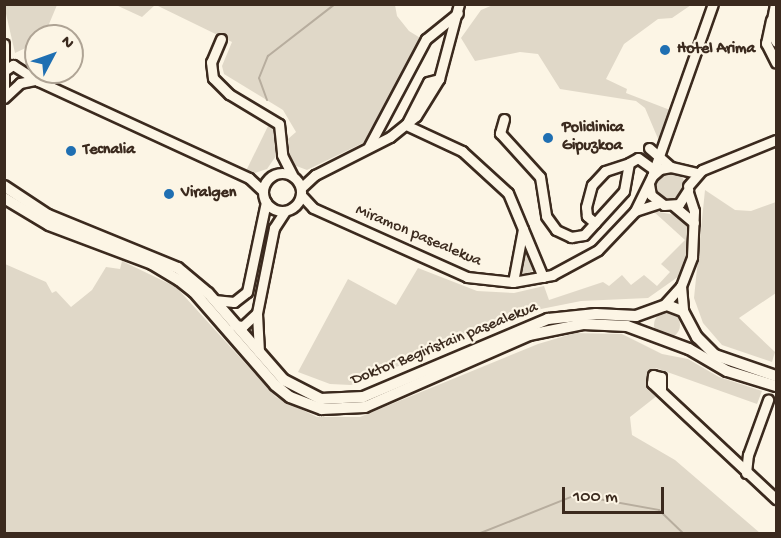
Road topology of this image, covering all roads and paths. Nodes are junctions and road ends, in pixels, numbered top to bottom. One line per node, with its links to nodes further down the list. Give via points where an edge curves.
1 (464, 4): 4 (street)
2 (713, 4): 25 (street, Miramon pasealekua)
3 (775, 4): 5 (street)
4 (458, 9): 20 (street, via 439,79 426,104); 22 (street, via 426,39)
5 (771, 20): 7 (street, via 771,35); 8 (street)
6 (221, 39): 24 (street, via 211,62 213,78 237,99 274,120 280,129)
7 (777, 42)
8 (766, 43): 10 (street); 11 (street)
9 (5, 46): 12 (street); 13 (street)
10 (777, 49)
11 (777, 63)
12 (21, 69): 13 (street, via 13,65); 14 (street)
13 (5, 70): 17 (street)
14 (24, 71)
15 (24, 82): 18 (street)
16 (44, 84): 34 (street)
17 (4, 92)
18 (4, 98)
19 (504, 119): 46 (street, via 500,133 540,177 543,210 550,223 571,237 584,235)
20 (406, 125): 22 (street); 48 (street, via 462,152 508,193)
21 (777, 140): 29 (street)
22 (367, 148): 31 (street)
23 (649, 148): 25 (street)
24 (282, 155): 30 (street); 32 (street)
25 (658, 155): 27 (street); 33 (street, Miramon pasealekua)
26 (629, 163): 33 (street, via 644,160); 46 (street, via 624,190); 46 (street, via 605,171 592,185 586,207 587,216)
27 (671, 167): 28 (street); 33 (street)
28 (681, 171): 29 (street); 36 (street)
29 (696, 173): 36 (street)
30 (272, 175): 32 (street); 34 (street); 37 (street)
31 (315, 175): 32 (street); 38 (street)
32 (294, 176): 38 (street)
33 (652, 176): 41 (street, via 651,195); 45 (street, Miramon pasealekua)
34 (249, 178): 37 (street)
35 (4, 186): 52 (main road, via 48,215 178,268)
36 (688, 189): 42 (street); 47 (street)
37 (263, 191): 40 (street)
38 (302, 192): 43 (street, Miramon pasealekua); 44 (street)
39 (4, 198): 52 (main road, Doktor Begiristain pasealekua, via 49,225 166,272)
40 (266, 202): 44 (street, via 274,209); 52 (street, via 247,292 234,302)
41 (659, 203): 42 (street, Miramon pasealekua); 45 (street, Miramon pasealekua)
42 (674, 206): 47 (street)
43 (313, 208): 44 (street, Miramon pasealekua); 50 (street, Miramon pasealekua, via 467,277)
44 (288, 210): 54 (street, via 274,228)
45 (635, 211): 49 (street, Miramon pasealekua, via 593,254)
46 (595, 223)
47 (694, 224): 51 (street, via 695,243)
48 (523, 229): 49 (street); 50 (street)
49 (543, 277): 50 (street, Miramon pasealekua)
50 (513, 282)
51 (681, 286): 53 (street); 55 (street)
52 (210, 302): 56 (main road, Doktor Begiristain pasealekua); 57 (main road, Doktor Begiristain pasealekua, via 275,385 290,397 322,409 365,407 549,328 612,324)
53 (659, 308): 55 (main road, via 674,306); 57 (main road, via 649,327); 59 (main road, Doktor Begiristain pasealekua, via 636,316 596,314 548,319 372,394 344,400 303,393 284,380)
54 (257, 313): 56 (street); 59 (street)
55 (685, 316): 58 (main road, via 681,339); 60 (main road, via 702,344 715,355)
56 (238, 327): 59 (main road, Doktor Begiristain pasealekua)
57 (654, 338): 58 (main road)
58 (669, 344): 62 (main road, via 689,349 727,371)
59 (260, 352)
60 (777, 376)
61 (659, 386): 65 (street)
62 (777, 386)
63 (768, 400): 64 (street)
64 (748, 454): 65 (street); 66 (street)
65 (728, 456): 66 (street)
66 (746, 473): 67 (street)
67 (777, 500)

